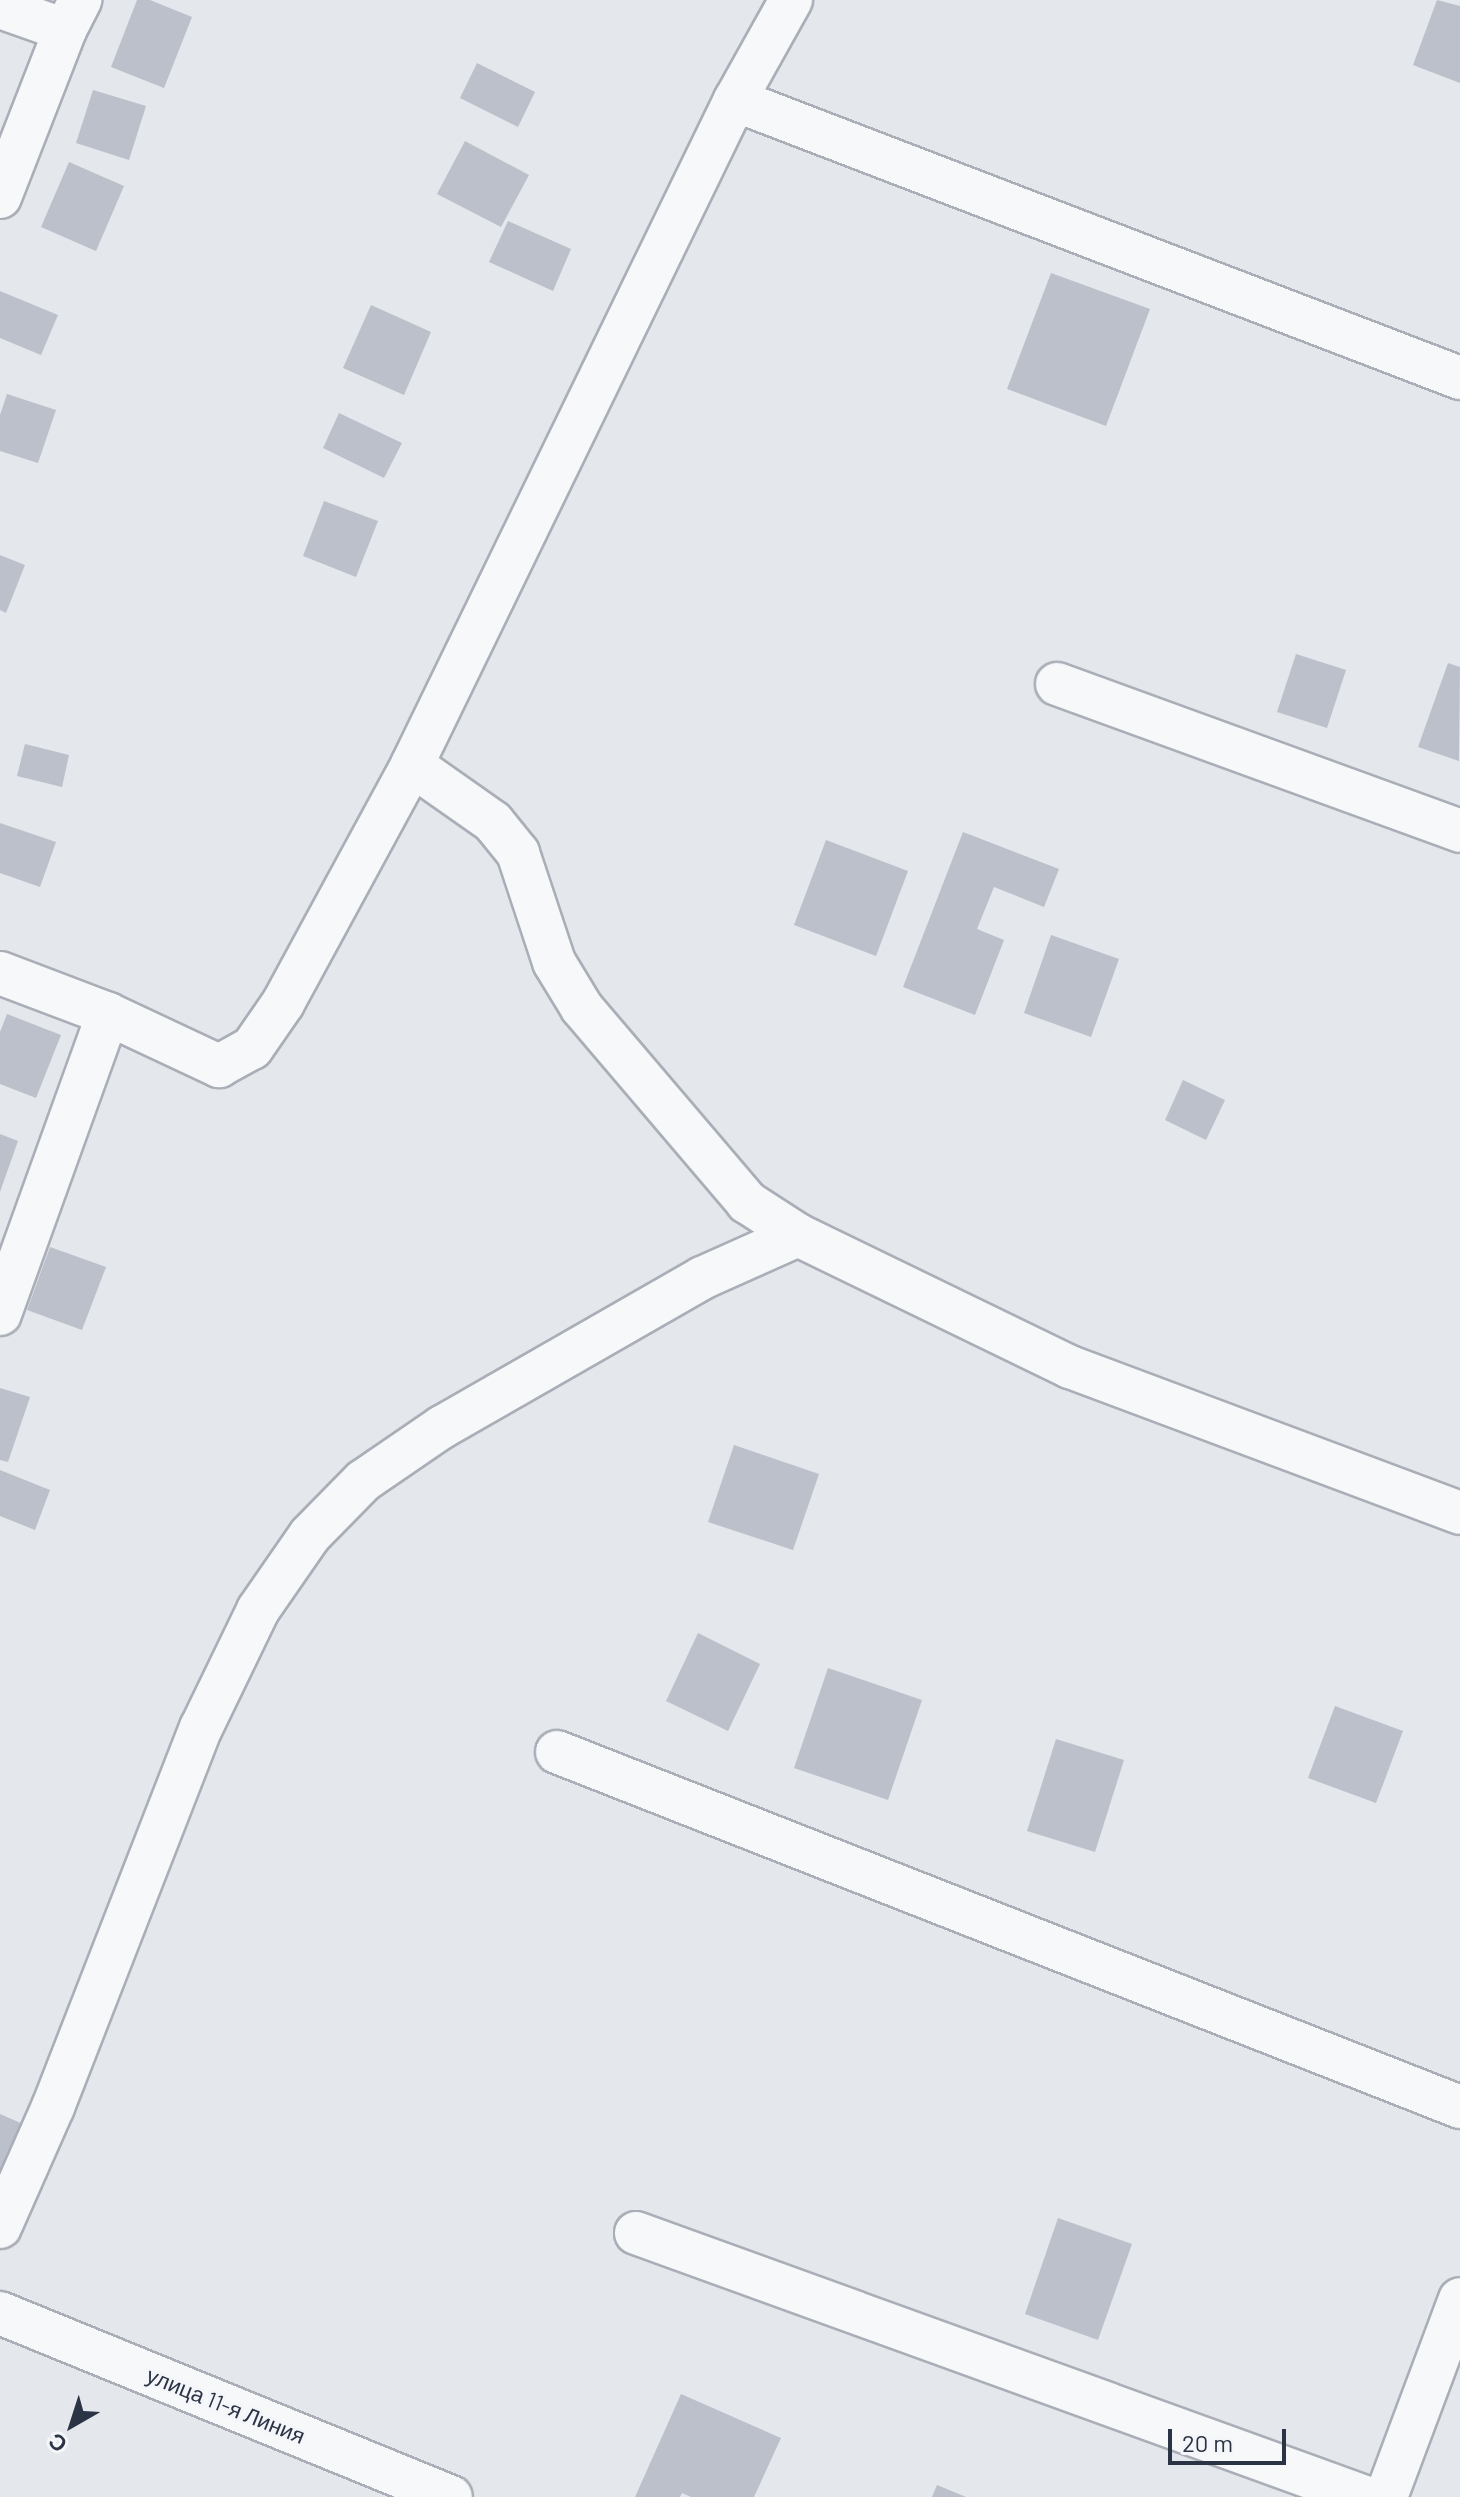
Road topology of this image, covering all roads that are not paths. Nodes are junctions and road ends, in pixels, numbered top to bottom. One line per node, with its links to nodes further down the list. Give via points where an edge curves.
1 (791, 0): 4 (street)
2 (0, 7): 3 (street)
3 (72, 15): 5 (street)
4 (735, 100): 6 (street); 8 (street)
5 (0, 197)
6 (1460, 378)
7 (1057, 684): 9 (street)
8 (412, 765): 11 (street, via 283,1003 252,1048 219,1066); 12 (street, via 493,822 518,853 554,962 582,1008 747,1202)
9 (1460, 831)
10 (0, 973): 11 (street)
11 (108, 1014): 13 (street)
12 (798, 1235): 14 (street, via 1070,1367); 17 (street, via 702,1278 442,1427 363,1481 310,1535 258,1610 201,1728 53,2107)
13 (0, 1314)
14 (1460, 1513)
15 (557, 1752): 16 (street)
16 (1460, 2107)
17 (0, 2227)
18 (636, 2233): 22 (street)
19 (1460, 2299): 23 (street)
20 (0, 2313): 21 (street, улица 11-я Линия)
21 (451, 2497)
22 (1365, 2497)
23 (1386, 2497)

